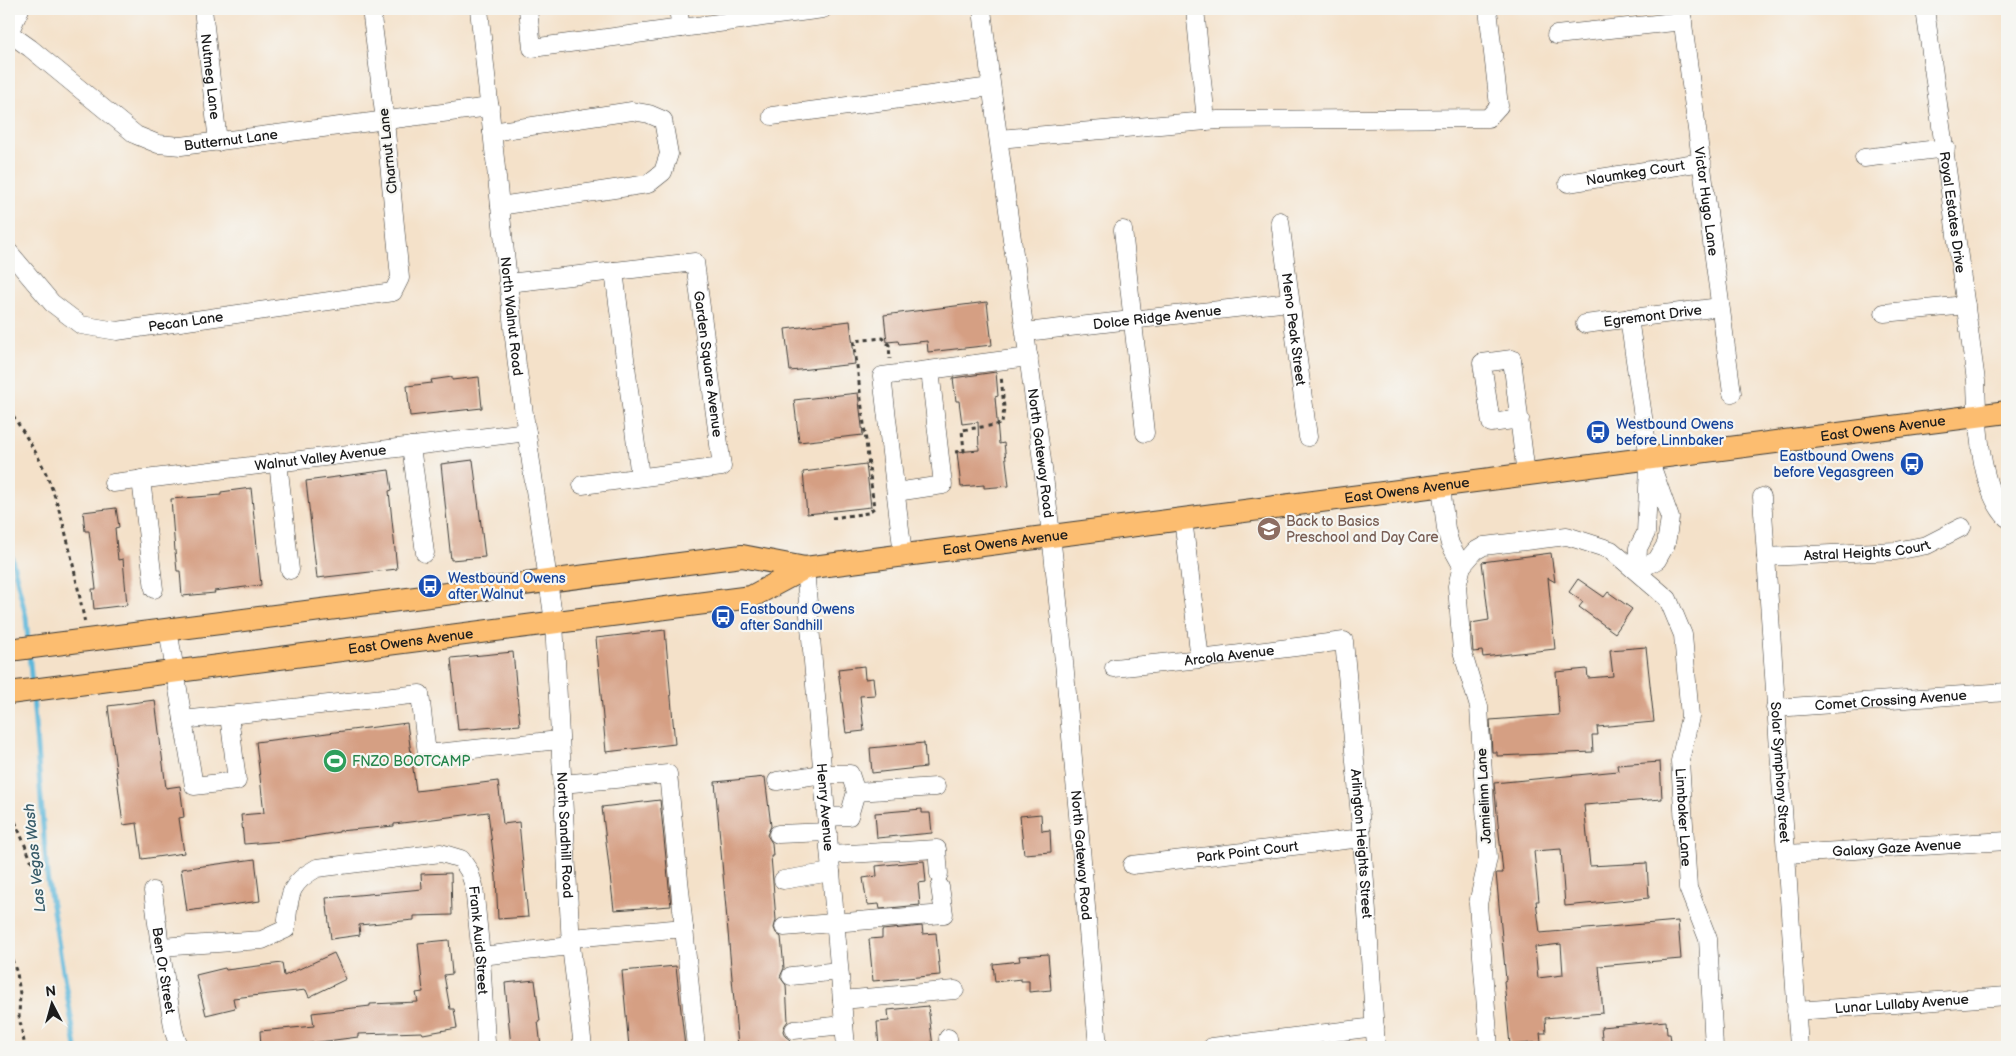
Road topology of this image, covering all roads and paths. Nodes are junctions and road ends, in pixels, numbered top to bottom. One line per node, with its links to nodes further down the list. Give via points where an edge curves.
1 (20, 9): 14 (street)
2 (203, 9): 23 (street, Nutmeg Lane)
3 (371, 9): 19 (street, Charnut Lane)
4 (480, 9): 17 (street, North Walnut Road)
5 (528, 9): 13 (street, via 532,48)
6 (678, 9): 13 (street)
7 (817, 9): 13 (street)
8 (982, 9): 16 (street, North Gateway Road)
9 (1195, 9): 20 (street)
10 (1488, 9): 20 (street, via 1499,106 1488,118)
11 (1925, 9): 24 (street, Royal Estates Drive)
12 (1682, 15): 15 (street); 26 (street, Victor Hugo Lane)
13 (680, 28)
14 (9, 33): 23 (street, Butternut Lane, via 136,135 158,144 181,146)
15 (1556, 35)
16 (991, 86): 18 (street); 22 (street, North Gateway Road)
17 (490, 107): 19 (street, Butternut Lane); 21 (street, North Walnut Road)
18 (772, 116)
19 (385, 121): 23 (street, Butternut Lane); 34 (street, Charnut Lane, via 400,278)
20 (1206, 121): 22 (street)
21 (492, 132): 28 (street, North Walnut Road); 28 (street, via 632,111 663,120 669,154 663,172 648,184)
22 (999, 139): 42 (street, North Gateway Road)
23 (218, 142)
24 (1946, 148): 25 (street); 36 (street, Royal Estates Drive)
25 (1864, 158)
26 (1702, 162): 27 (street, Naumkeg Court); 37 (street, Victor Hugo Lane)
27 (1568, 183)
28 (500, 206): 33 (street, North Walnut Road)
29 (1280, 220): 35 (street, Meno Peak Street)
30 (1124, 230): 40 (street)
31 (9, 252): 34 (street, Pecan Lane, via 52,303 81,325 117,331)
32 (614, 271): 33 (street, Garden Square Avenue); 60 (street); 60 (street, Garden Square Avenue, via 696,262 722,467)
33 (508, 283): 52 (street, North Walnut Road)
34 (393, 292)
35 (1290, 302): 40 (street, Dolce Ridge Avenue); 54 (street, Meno Peak Street)
36 (1966, 304): 38 (street); 50 (street, Royal Estates Drive)
37 (1720, 307): 39 (street, Egremont Drive); 47 (street, Victor Hugo Lane)
38 (1884, 313)
39 (1629, 318): 41 (street, Egremont Drive); 57 (street)
40 (1132, 319): 42 (street, Dolce Ridge Avenue); 53 (street)
41 (1585, 324)
42 (1026, 332): 43 (street, North Gateway Road)
43 (1029, 356): 44 (street); 72 (street, North Gateway Road)
44 (995, 361): 45 (street); 56 (path, via 1001,375 1002,424 962,430 964,451)
45 (930, 370): 46 (street); 56 (street)
46 (887, 375): 65 (street); 67 (path, via 889,345 882,338 854,341 874,508 868,513)
47 (1732, 393)
48 (9, 409): 85 (path, via 37,456 53,495 70,548 85,625)
49 (2007, 412): 50 (main road, East Owens Avenue)
50 (1977, 416): 57 (main road, East Owens Avenue); 68 (street, Royal Estates Drive, via 1989,485)
51 (1520, 419): 59 (street)
52 (527, 432): 55 (street, Walnut Valley Avenue); 81 (street, North Walnut Road)
53 (1145, 433)
54 (1308, 437)
55 (411, 446): 58 (street, Walnut Valley Avenue); 74 (street)
56 (940, 454): 65 (street, via 943,484)
57 (1649, 459): 59 (main road, East Owens Avenue); 71 (street); 73 (street, via 1670,518)
58 (278, 462): 61 (street, Walnut Valley Avenue); 79 (street)
59 (1526, 475): 64 (main road, East Owens Avenue)
60 (640, 478): 63 (street, Garden Square Avenue)
61 (141, 479): 62 (street, Walnut Valley Avenue); 82 (street)
62 (113, 483)
63 (582, 485)
64 (1441, 486): 69 (main road, East Owens Avenue); 77 (street, via 1446,529)
65 (896, 492): 75 (street)
66 (1762, 497): 76 (street, Solar Symphony Street)
67 (832, 518)
68 (2007, 518)
69 (1183, 519): 72 (main road, East Owens Avenue); 88 (street)
70 (1962, 528): 76 (street, Astral Heights Court, via 1927,545 1896,551)
71 (1646, 533): 73 (street); 80 (street, via 1638,548)
72 (1051, 536): 75 (main road, East Owens Avenue); 135 (street, North Gateway Road)
73 (1666, 544): 80 (street, via 1658,560)
74 (425, 554)
75 (903, 555): 78 (main road, East Owens Avenue)
76 (1766, 557): 93 (street, Solar Symphony Street)
77 (1462, 566): 80 (street, Linnbaker Lane, via 1484,546 1568,536 1612,550); 138 (street, Jamielinn Lane, via 1457,586 1462,651 1480,716 1488,858 1478,904)
78 (805, 568): 81 (main road, East Owens Avenue, via 742,556); 83 (main road, East Owens Avenue, via 751,597); 97 (street, Henry Avenue)
79 (290, 570)
80 (1637, 571): 139 (street, Linnbaker Lane, via 1668,599 1683,635 1690,717 1680,761 1688,888 1708,939)
81 (548, 580): 83 (street, North Walnut Road); 84 (main road, East Owens Avenue)
82 (154, 588)
83 (554, 622): 90 (main road, East Owens Avenue); 96 (street, North Sandhill Road)
84 (168, 629): 85 (main road, East Owens Avenue); 90 (street)
85 (96, 631): 87 (main road, East Owens Avenue)
86 (1344, 641): 88 (street, Arcola Avenue); 105 (street, Arlington Heights Street)
87 (9, 650)
88 (1200, 659): 89 (street, Arcola Avenue)
89 (1114, 668)
90 (175, 672): 92 (main road, East Owens Avenue); 95 (street)
91 (2007, 692): 93 (street, Comet Crossing Avenue)
92 (9, 693)
93 (1775, 708): 107 (street, Solar Symphony Street)
94 (229, 715): 95 (street); 95 (street, via 237,781 194,786); 96 (street, via 420,694 427,754)
95 (183, 720)
96 (559, 740): 99 (street, North Sandhill Road)
97 (823, 774): 98 (street); 101 (street, via 850,774); 103 (street, Henry Avenue)
98 (777, 781)
99 (562, 784): 115 (street, via 668,774); 116 (street, North Sandhill Road)
100 (936, 787): 101 (street)
101 (856, 792): 103 (street, via 849,816)
102 (9, 807): 108 (path)
103 (827, 825): 104 (street); 109 (street, Henry Avenue)
104 (778, 834)
105 (1362, 838): 110 (street, Park Point Court); 127 (street, Arlington Heights Street)
106 (2007, 841): 107 (street, Galaxy Gaze Avenue)
107 (1787, 854): 125 (street, Solar Symphony Street)
108 (32, 862)
109 (831, 863): 111 (street); 113 (street, Henry Avenue); 113 (street, via 937,849 944,914)
110 (1132, 865)
111 (783, 880)
112 (153, 891): 117 (street, Ben Or Street)
113 (834, 921): 114 (street); 120 (street, Henry Avenue)
114 (784, 927)
115 (684, 928): 116 (street); 133 (street)
116 (572, 942): 119 (street); 132 (street, North Sandhill Road)
117 (160, 948): 119 (street, Frank Auid Street, via 262,940 286,928 292,889 304,875 317,868 440,853 461,860 469,872 474,886); 130 (street, Ben Or Street)
118 (9, 952): 129 (path, via 17,973 19,1016)
119 (481, 956): 131 (street, Frank Auid Street)
120 (840, 971): 121 (street); 124 (street, Henry Avenue)
121 (791, 976)
122 (955, 990): 124 (street)
123 (2007, 996): 125 (street, Lunar Lullaby Avenue)
124 (842, 1000): 126 (street, Henry Avenue)
125 (1796, 1011): 140 (street, Solar Symphony Street)
126 (844, 1025): 128 (street); 134 (street, Henry Avenue)
127 (1375, 1027): 136 (street); 137 (street, Arlington Heights Street)
128 (794, 1030)
129 (26, 1047)
130 (179, 1047)
131 (485, 1047)
132 (583, 1047)
133 (696, 1047)
134 (846, 1047)
135 (1098, 1047)
136 (1212, 1047)
137 (1376, 1047)
138 (1490, 1047)
139 (1714, 1047)
140 (1799, 1047)

